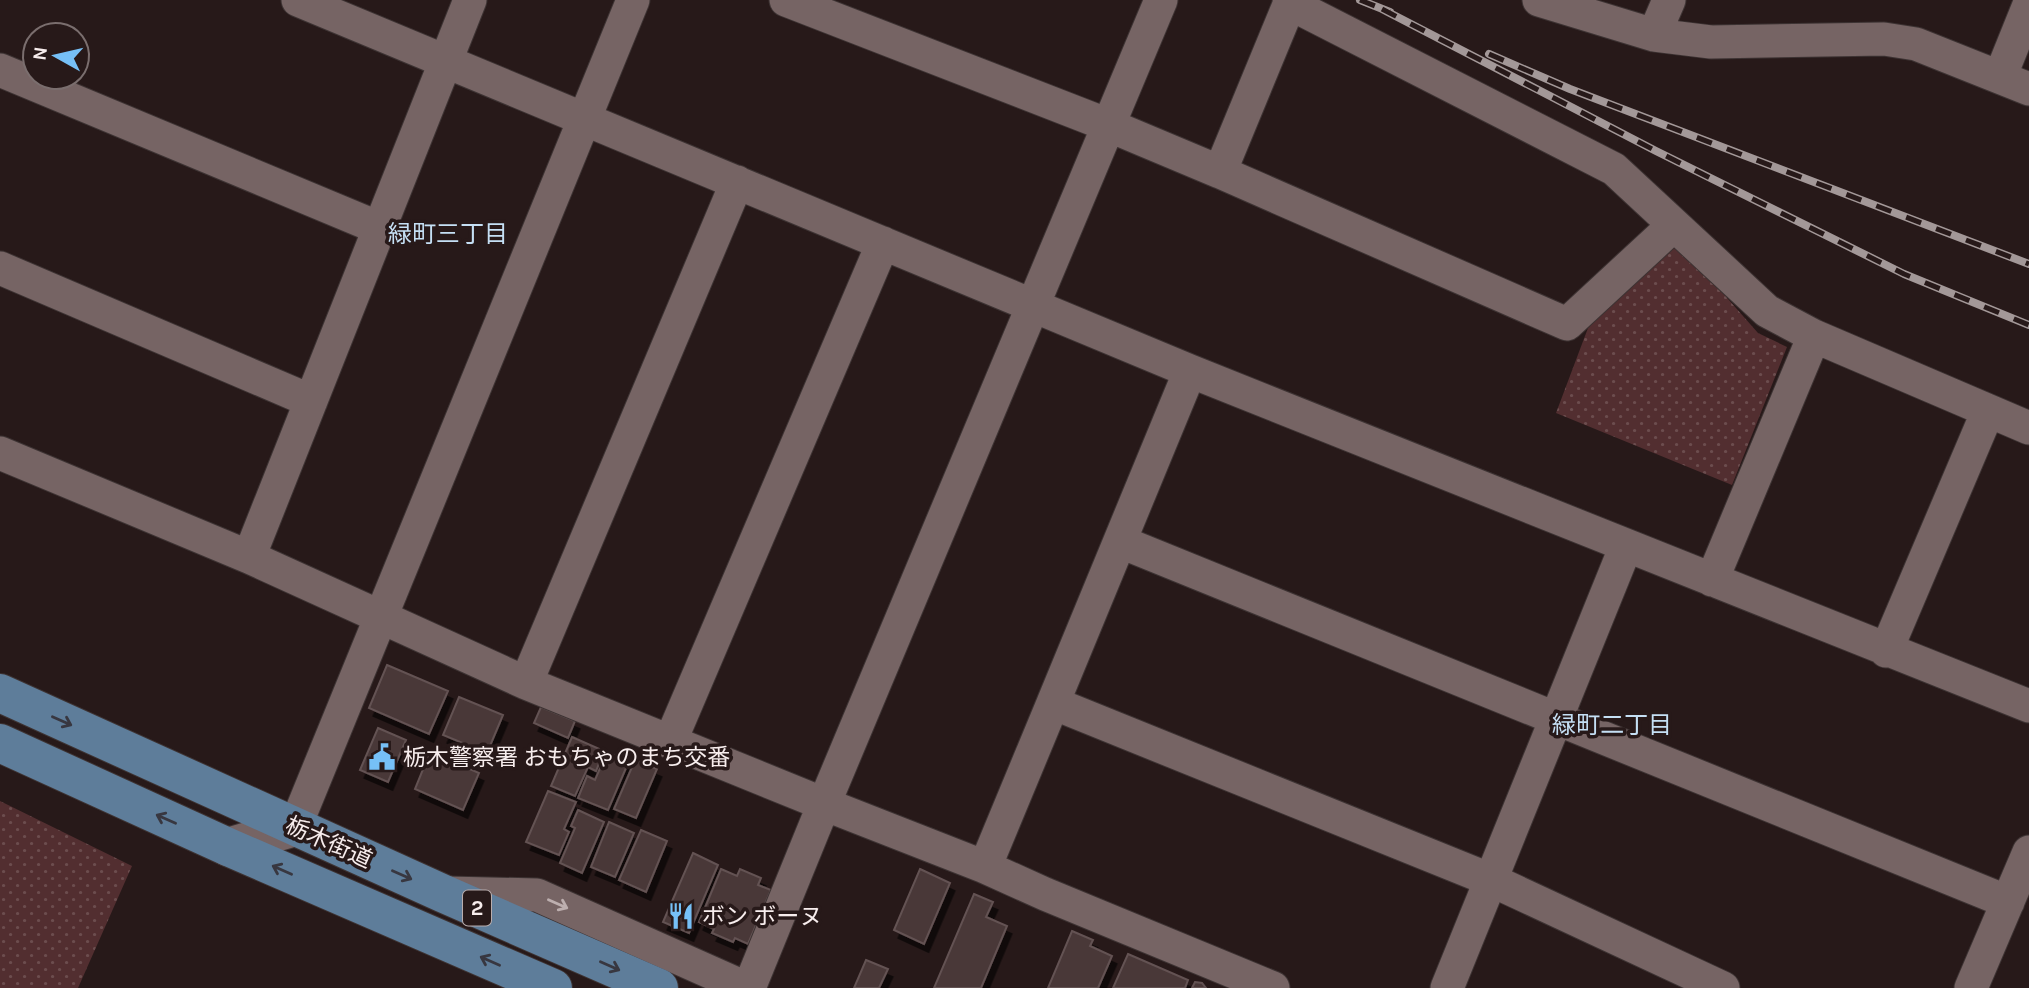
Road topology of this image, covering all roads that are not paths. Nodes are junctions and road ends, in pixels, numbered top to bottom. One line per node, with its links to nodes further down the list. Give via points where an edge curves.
1 (298, 0): 11 (street)
2 (470, 0): 11 (street)
3 (633, 0): 14 (street)
4 (786, 0): 15 (street)
5 (1161, 0): 15 (street)
6 (1539, 0): 10 (street)
7 (1668, 0): 10 (street)
8 (1290, 2): 16 (street); 18 (street, via 1614,169)
9 (2029, 5): 13 (street)
10 (1654, 35): 13 (street, via 1711,41 1884,39 1916,44)
11 (445, 61): 14 (street); 19 (street)
12 (0, 71): 19 (street)
13 (2014, 83)
14 (585, 119): 17 (street); 33 (street)
15 (1108, 125): 16 (street); 22 (street)
16 (1220, 172): 18 (street, via 1567,324)
17 (737, 182): 20 (street); 35 (street)
18 (1674, 225): 23 (street, via 1767,311)
19 (379, 228): 25 (street)
20 (883, 243): 22 (street); 40 (street)
21 (0, 268): 25 (street)
22 (1034, 306): 24 (street); 42 (street)
23 (1814, 336): 26 (street); 32 (street)
24 (1189, 371): 29 (street); 30 (street)
25 (311, 401): 31 (street)
26 (1988, 411): 27 (street); 34 (street)
27 (2029, 428)
28 (0, 453): 31 (street)
29 (1121, 542): 37 (street); 39 (street)
30 (1626, 546): 32 (street); 39 (street)
31 (249, 557): 33 (street)
32 (1712, 580): 34 (street)
33 (382, 617): 35 (street); 43 (street)
34 (1886, 651): 38 (street)
35 (526, 683): 40 (street)
36 (0, 693): 43 (main road, 栃木街道 / 2, one-way to 43)
37 (1053, 703): 46 (street); 47 (street)
38 (2029, 706)
39 (1557, 719): 47 (street); 49 (street)
40 (670, 742): 42 (street)
41 (0, 743): 44 (main road, 栃木街道 / 2, one-way to 41)
42 (824, 804): 46 (street); 52 (street)
43 (295, 827): 44 (street); 48 (main road, 栃木街道 / 2, one-way to 48)
44 (229, 847): 50 (main road, 栃木街道 / 2, one-way to 44)
45 (2029, 852): 49 (street)
46 (985, 867): 53 (street)
47 (1491, 880): 54 (street); 55 (street)
48 (442, 893): 51 (main road, 栃木街道 / 2, one-way to 51); 52 (street, one-way to 52, via 537,895)
49 (2008, 902): 56 (street)
50 (553, 988)
51 (659, 988)
52 (748, 988)
53 (1273, 988)
54 (1447, 988)
55 (1723, 988)
56 (1971, 988)

